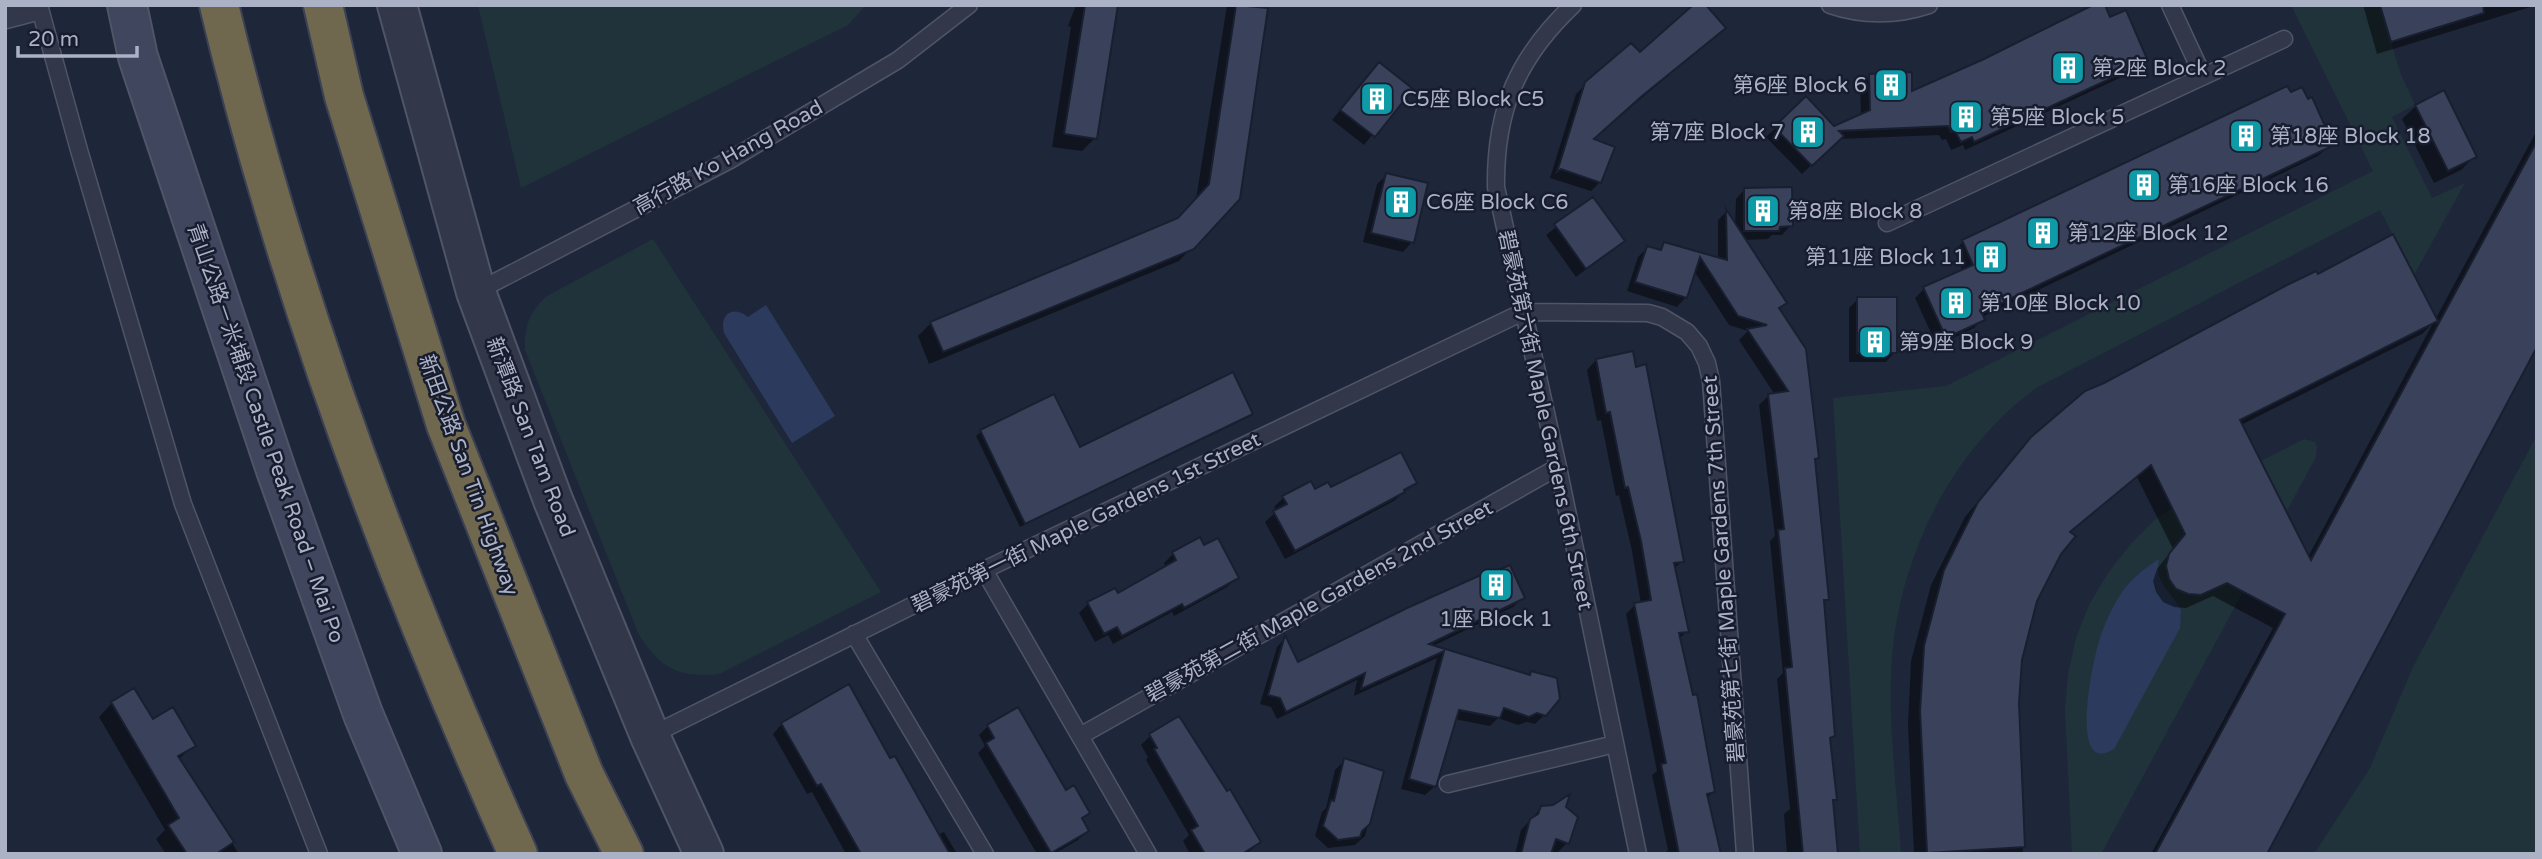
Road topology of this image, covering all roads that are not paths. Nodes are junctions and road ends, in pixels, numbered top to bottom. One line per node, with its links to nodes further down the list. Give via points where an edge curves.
1 (32, 5): 12 (street)
2 (39, 5): 25 (lane, via 183,504)
3 (127, 5): 26 (main road, 青山公路－米埔段 Castle Peak Road – Mai Po, via 138,57 276,470 363,714)
4 (219, 5): 27 (highway, via 288,252 345,431 428,648)
5 (323, 5): 28 (highway, 新田公路 San Tin Highway, via 344,96 446,425 584,774)
6 (397, 5): 16 (street, 新潭路 San Tam Road)
7 (970, 5): 16 (lane, 高行路 Ko Hang Road, via 898,60 730,160)
8 (1573, 5): 17 (lane, 碧豪苑第六街 Maple Gardens 6th Street, via 1528,55 1501,119 1496,187)
9 (1830, 5): 10 (lane, via 1880,14)
10 (1929, 5)
11 (2170, 5): 14 (lane)
12 (5, 12)
13 (2284, 39): 14 (lane)
14 (2203, 76): 15 (lane)
15 (1887, 223)
16 (477, 292): 21 (street, 新潭路 San Tam Road, via 553,500)
17 (1523, 312): 18 (lane, 碧豪苑第六街 Maple Gardens 6th Street); 19 (lane, 碧豪苑第一街 Maple Gardens 1st Street); 33 (lane, 碧豪苑第七街 Maple Gardens 7th Street, via 1648,313 1687,332 1707,363)
18 (1558, 467): 22 (lane, 碧豪苑第二街 Maple Gardens 2nd Street); 23 (lane, 碧豪苑第六街 Maple Gardens 6th Street)
19 (984, 570): 20 (lane, 碧豪苑第一街 Maple Gardens 1st Street); 22 (lane)
20 (854, 634): 21 (lane, 碧豪苑第一街 Maple Gardens 1st Street); 30 (lane)
21 (650, 736): 29 (street, 新潭路 San Tam Road)
22 (1080, 736): 31 (lane)
23 (1615, 744): 24 (lane); 32 (lane, 碧豪苑第六街 Maple Gardens 6th Street)
24 (1448, 784)
25 (319, 854)
26 (422, 854)
27 (518, 854)
28 (624, 854)
29 (704, 854)
30 (985, 854)
31 (1148, 854)
32 (1638, 854)
33 (1745, 854)

